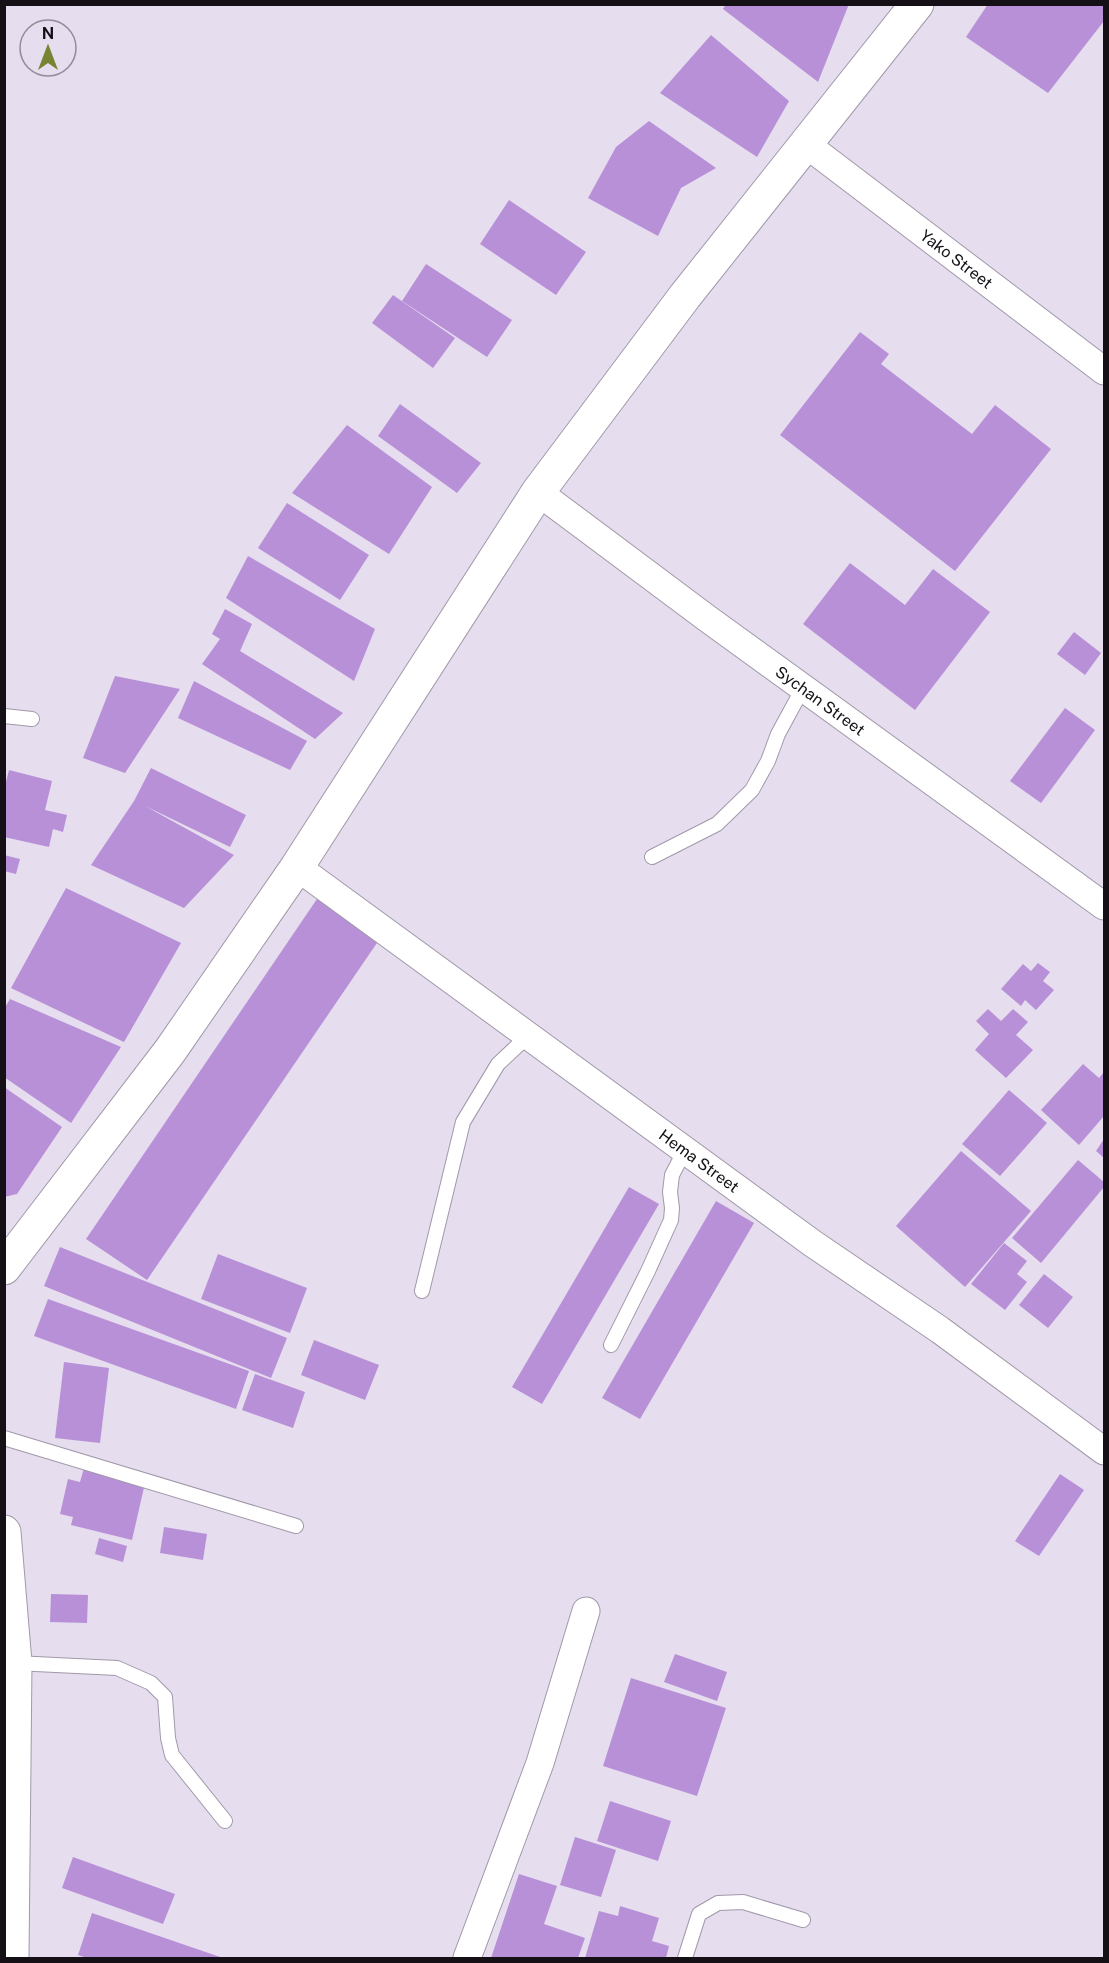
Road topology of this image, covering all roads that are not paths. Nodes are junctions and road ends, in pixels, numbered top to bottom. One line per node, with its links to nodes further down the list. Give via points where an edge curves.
1 (913, 6): 2 (main road)
2 (807, 145): 3 (street, Yako Street); 4 (main road, via 685,296)
3 (1104, 371)
4 (538, 492): 5 (street, Sychan Street); 9 (main road)
5 (803, 688): 8 (lane, via 752,790 717,824); 10 (street, Sychan Street)
6 (4, 716): 7 (lane)
7 (32, 719)
8 (652, 857)
9 (297, 867): 11 (street, Hema Street); 13 (main road, via 170,1051)
10 (1104, 906)
11 (528, 1036): 12 (street, Hema Street); 14 (lane, via 498,1064 464,1122)
12 (685, 1150): 15 (lane, via 672,1175 671,1220); 17 (street, Hema Street)
13 (4, 1268)
14 (422, 1291)
15 (610, 1345)
16 (4, 1438): 18 (lane)
17 (1104, 1451)
18 (297, 1526)
19 (4, 1532): 21 (main road)
20 (586, 1611): 25 (street, via 540,1762)
21 (15, 1663): 22 (lane, via 117,1668 151,1683 165,1697 172,1755); 24 (main road)
22 (225, 1821)
23 (803, 1920): 26 (lane, via 743,1902 718,1903 699,1914)
24 (12, 1959)
25 (467, 1959)
26 (685, 1959)

